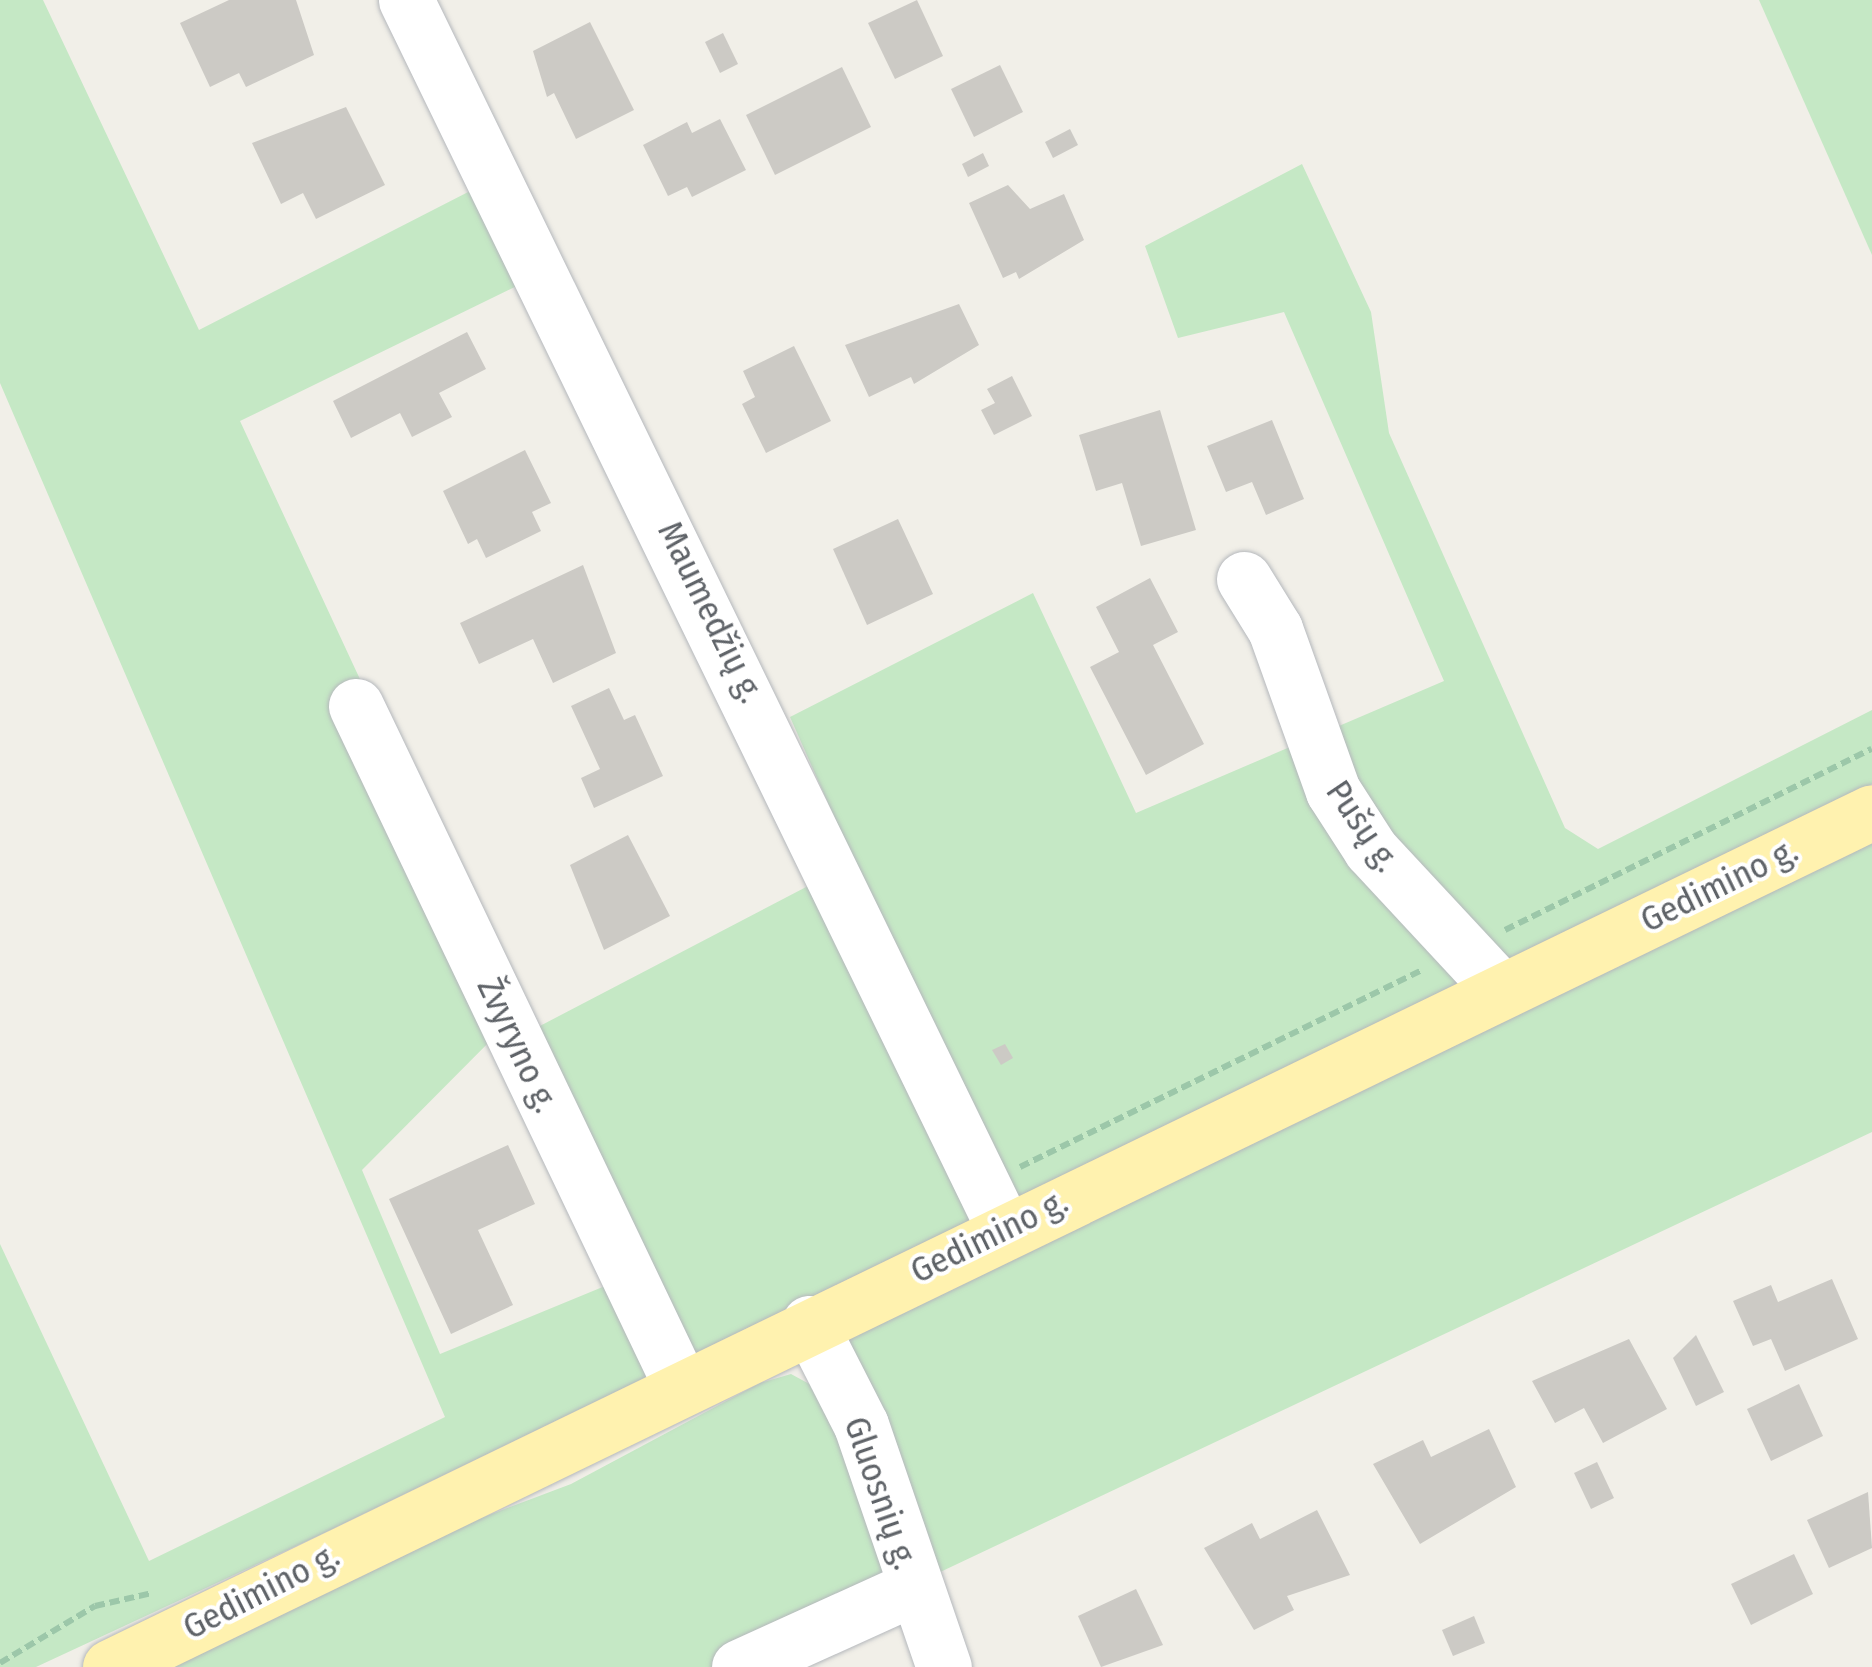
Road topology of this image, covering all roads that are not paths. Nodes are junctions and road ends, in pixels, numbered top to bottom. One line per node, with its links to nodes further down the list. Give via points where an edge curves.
1 (406, 0): 6 (street, Maumedžių g.)
2 (1244, 580): 5 (street, Pušų g., via 1275,630 1333,791 1372,850)
3 (356, 706): 8 (street, Žvyryno g.)
4 (1872, 812): 5 (main road, Gedimino g.)
5 (1501, 990): 6 (main road, Gedimino g.)
6 (1004, 1229): 7 (main road, Gedimino g.)
7 (809, 1323): 8 (main road, Gedimino g.); 9 (street, Gluosnių g., via 862,1425)
8 (680, 1384): 10 (main road, Gedimino g.)
9 (913, 1588): 11 (street); 12 (street, Gluosnių g.)
10 (110, 1667)
11 (740, 1667)
12 (944, 1667)

